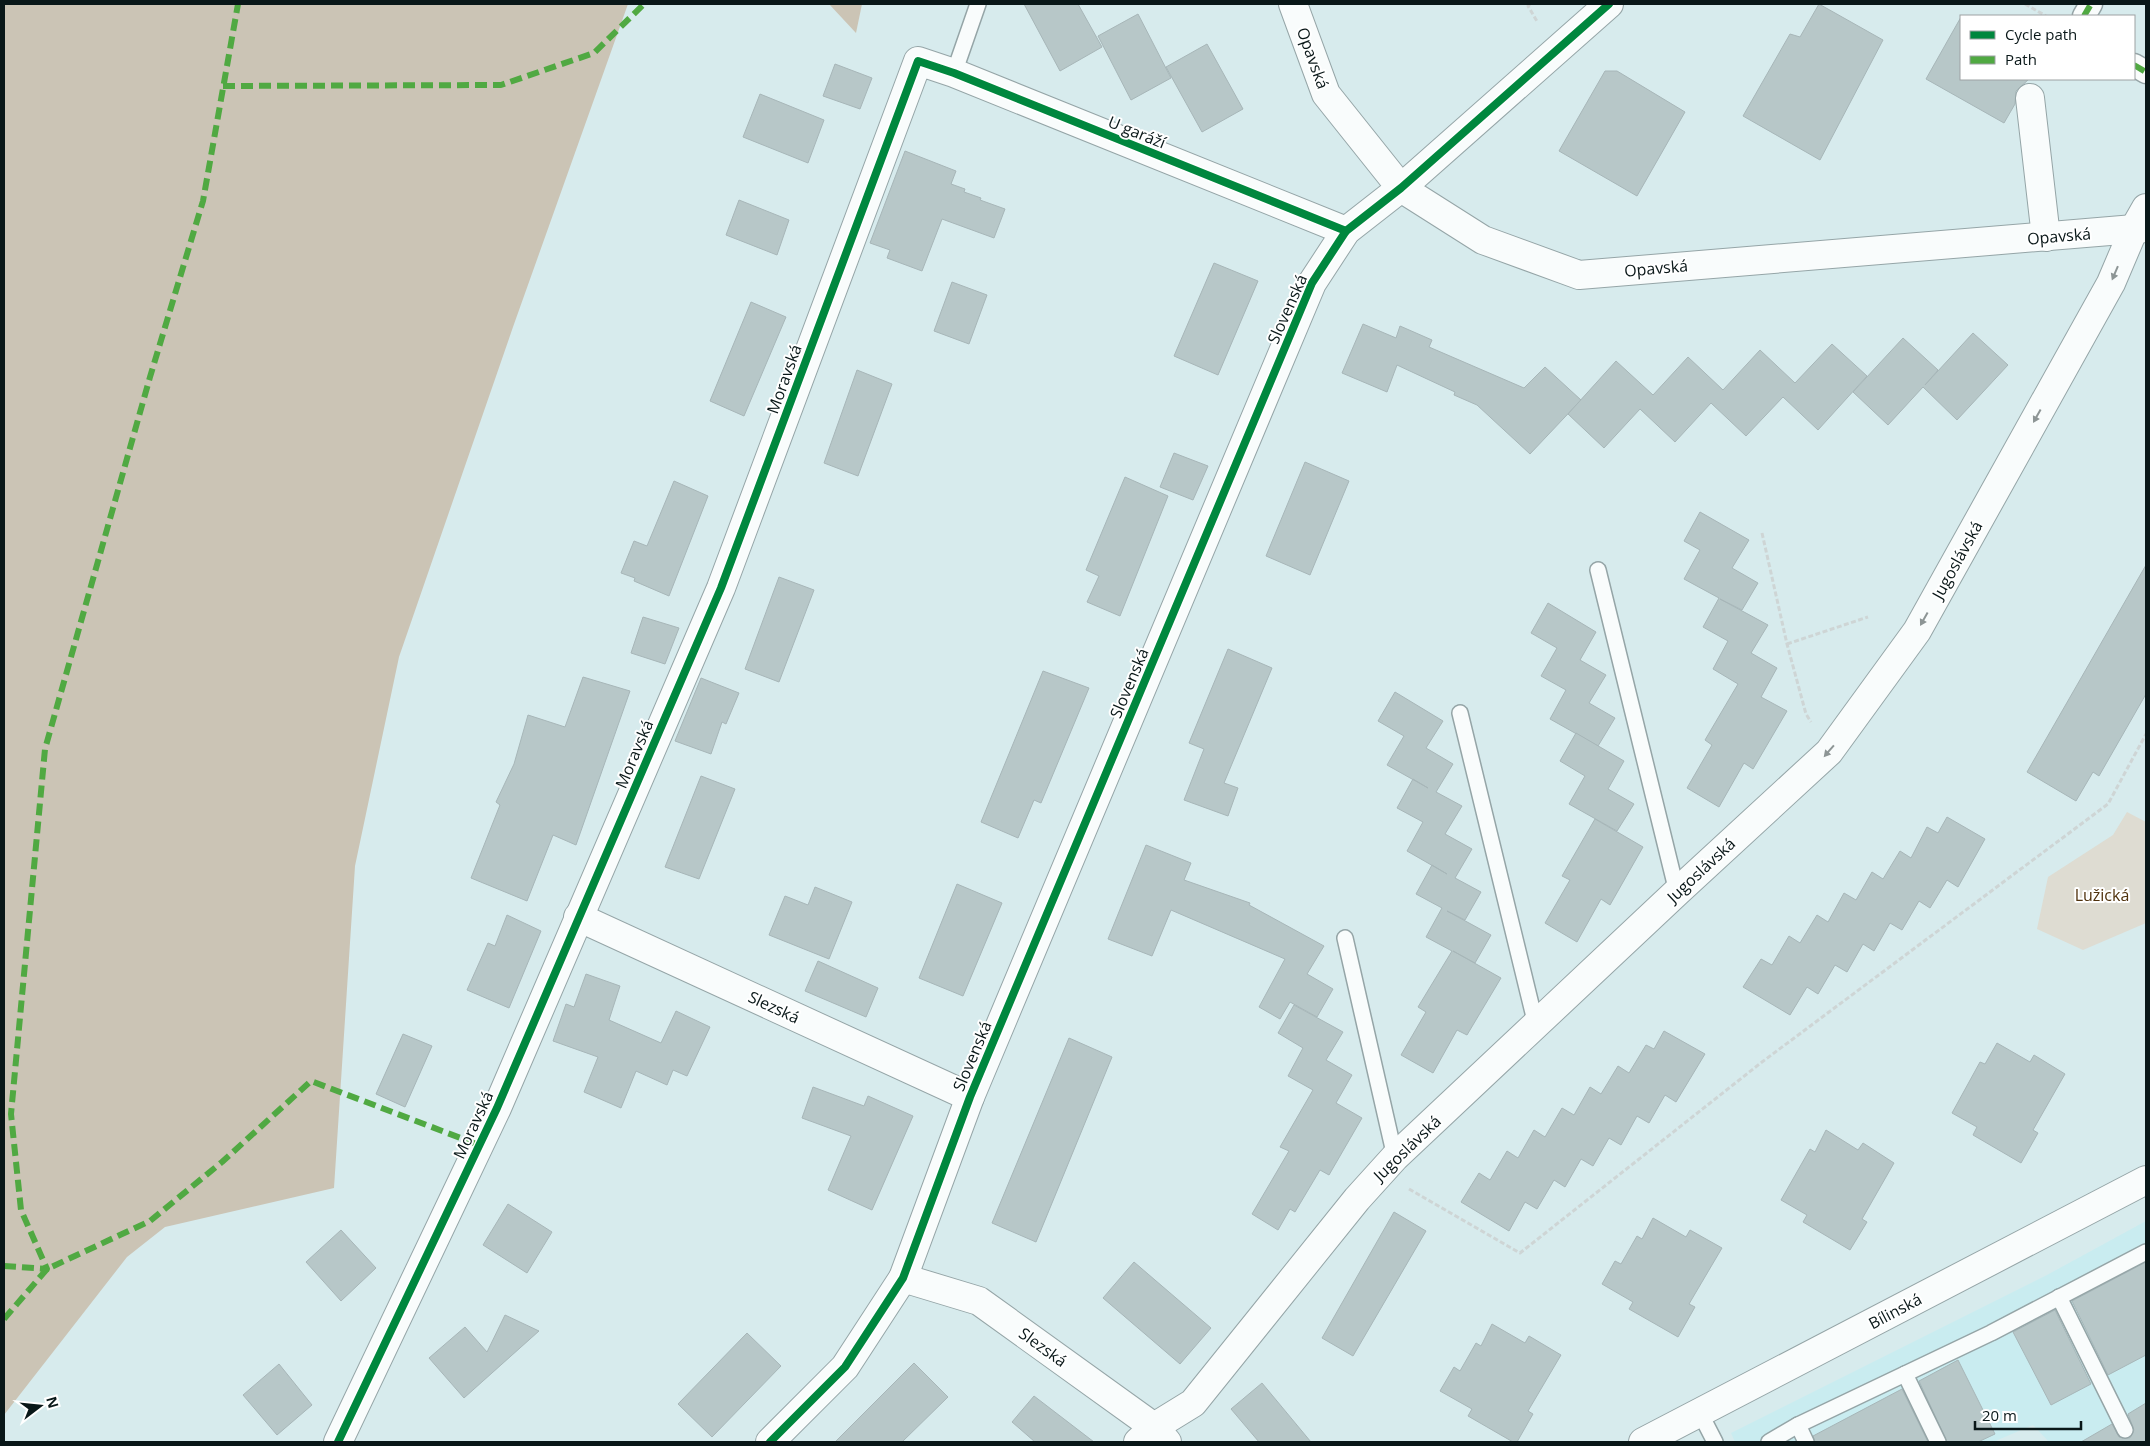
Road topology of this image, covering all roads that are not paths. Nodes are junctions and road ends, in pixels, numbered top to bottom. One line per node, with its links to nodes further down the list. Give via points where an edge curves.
1 (978, 4): 9 (lane)
2 (1293, 4): 11 (street, Opavská, via 1326,94)
3 (1609, 4): 11 (street, Slovenská)
4 (2091, 4): 5 (street)
5 (2085, 15)
6 (918, 61): 9 (street, U garáží); 18 (street, Moravská, via 721,588)
7 (2135, 66): 8 (street)
8 (2146, 72)
9 (954, 73): 13 (street, U garáží)
10 (2030, 98): 14 (street)
11 (1401, 188): 13 (street, Slovenská); 14 (street, Opavská, via 1483,240 1579,274)
12 (2142, 221): 14 (street, Opavská); 17 (street, Jugoslávská, one-way to 17, via 2111,283 1917,631 1829,752)
13 (1346, 231): 21 (street, Slovenská, via 1312,283)
14 (2046, 237)
15 (1598, 570): 17 (lane)
16 (1460, 714): 20 (lane)
17 (1677, 892): 20 (street, Jugoslávská)
18 (578, 918): 21 (street, Slezská); 32 (street, Moravská, via 497,1108)
19 (1345, 938): 22 (lane)
20 (1536, 1025): 22 (street, Jugoslávská)
21 (970, 1097): 25 (street, Slovenská)
22 (1388, 1165): 31 (street, Jugoslávská, via 1193,1403)
23 (2146, 1180): 28 (street, Bílinská)
24 (2146, 1252): 26 (lane)
25 (903, 1278): 31 (street, Slezská, via 980,1301); 33 (street, Slovenská, via 846,1367)
26 (2059, 1297): 27 (lane); 30 (lane)
27 (1905, 1374): 29 (lane); 38 (lane)
28 (1699, 1411): 34 (street, Bílinská); 35 (lane)
29 (1798, 1425): 36 (lane); 37 (lane)
30 (2125, 1430)
31 (1153, 1437)
32 (338, 1442)
33 (770, 1442)
34 (1643, 1442)
35 (1714, 1442)
36 (1769, 1442)
37 (1806, 1442)
38 (1938, 1442)

